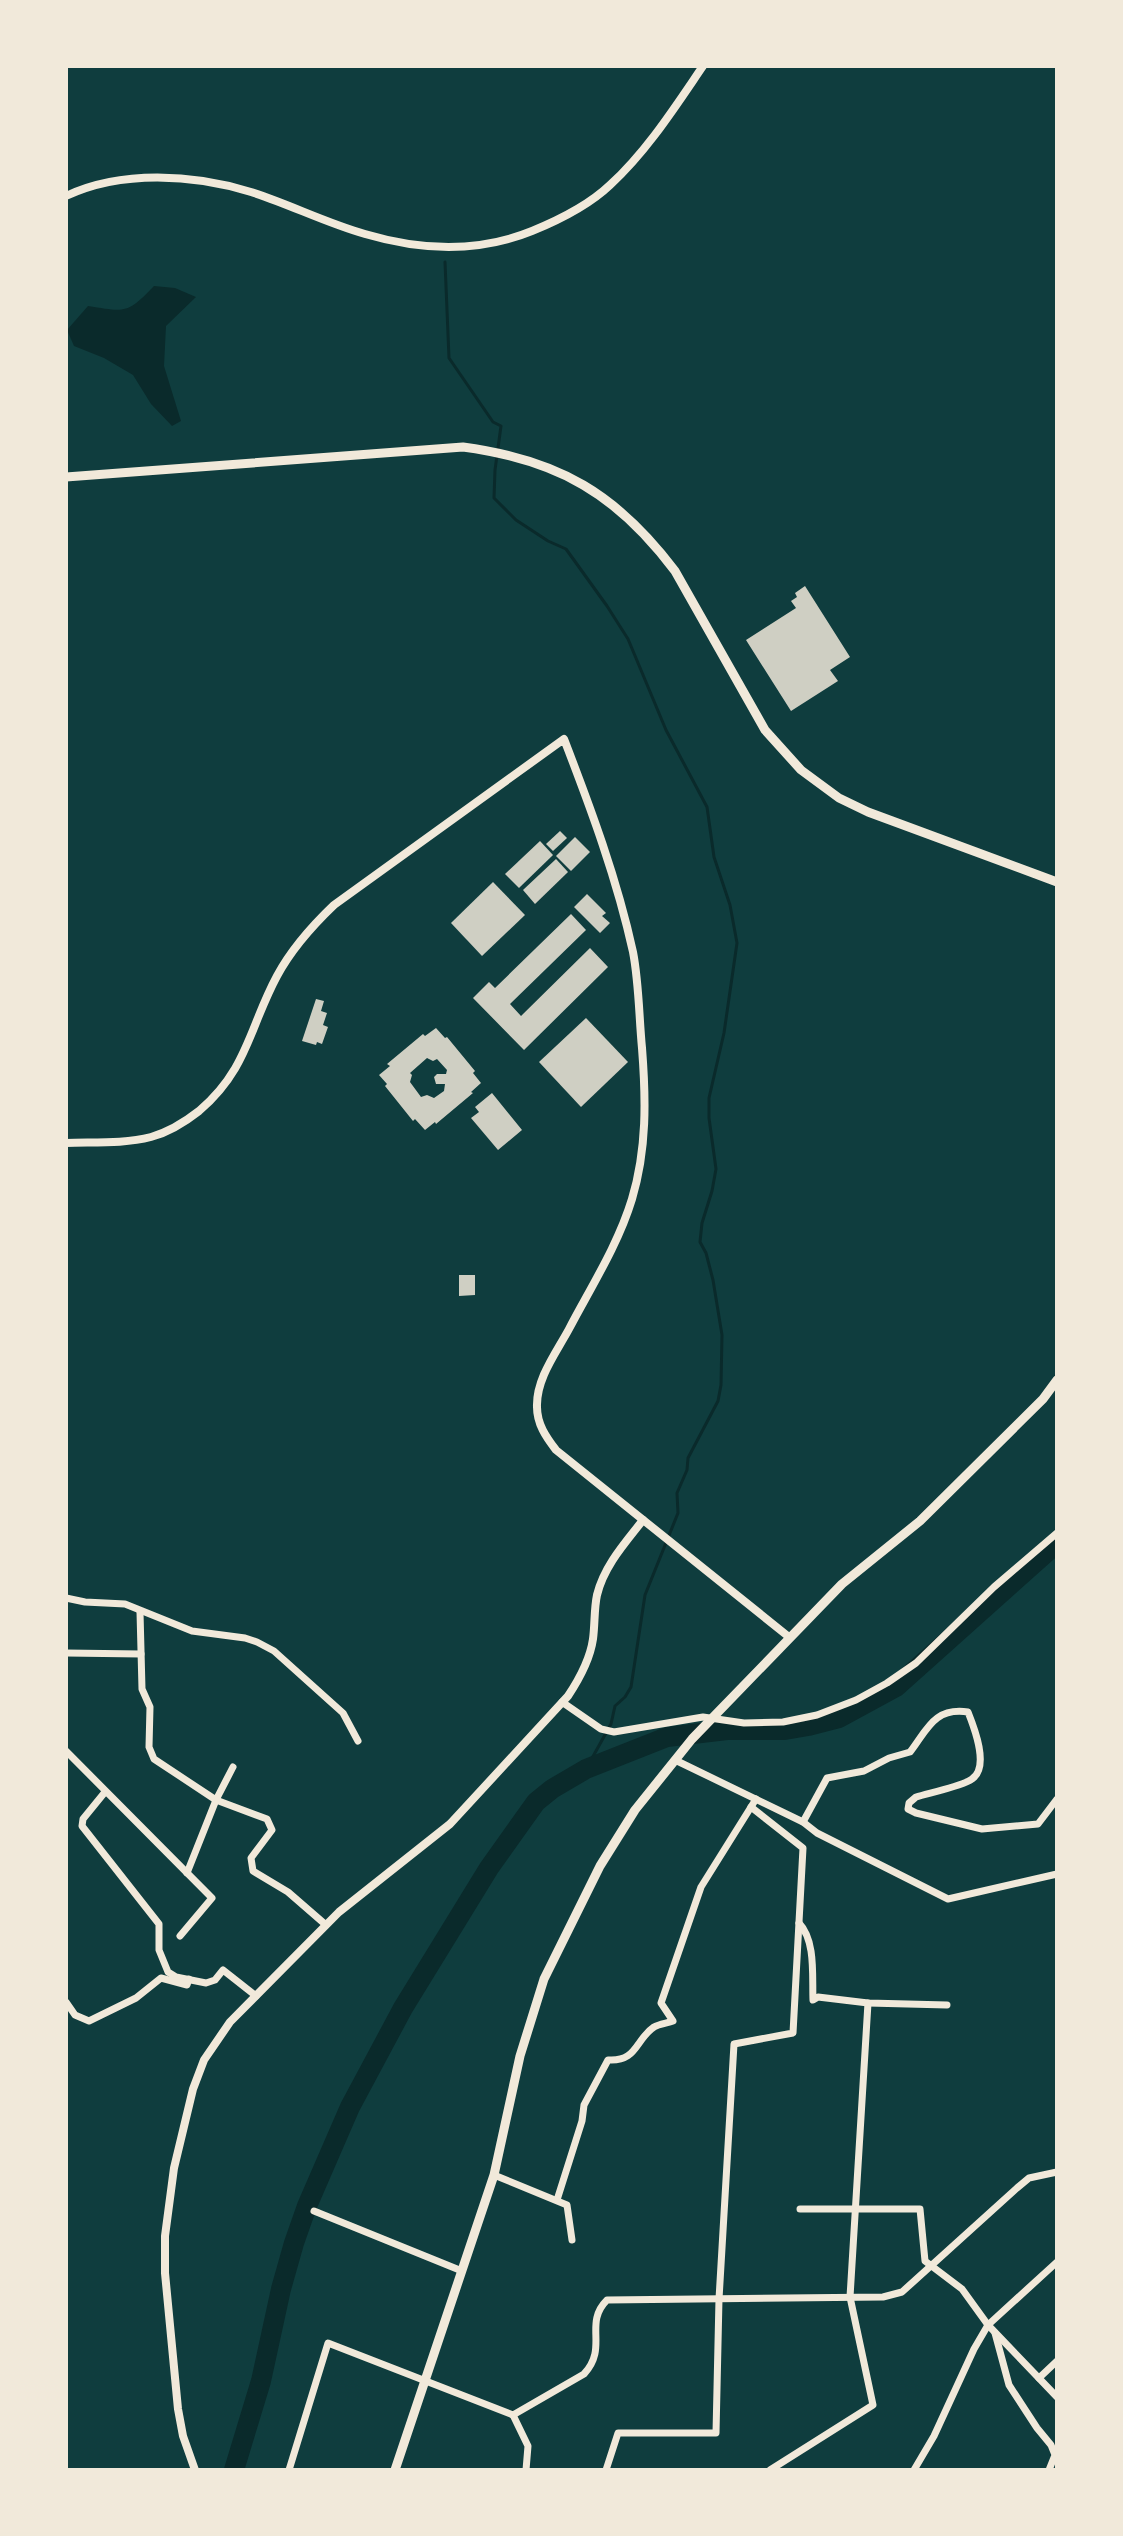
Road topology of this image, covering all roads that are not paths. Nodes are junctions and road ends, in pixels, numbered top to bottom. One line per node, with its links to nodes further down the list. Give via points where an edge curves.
1 (703, 66): 2 (street, via 609,186 550,224 482,246 406,244 251,192 195,180 135,180)
2 (66, 196)
3 (66, 477): 4 (main road, via 463,447 551,469 606,498 652,542 675,571 765,730 818,784 868,812)
4 (1057, 882)
5 (66, 1143): 7 (street, via 141,1139 185,1122 229,1081 277,977 317,921 564,739 602,841 634,955 645,1129 624,1223 542,1378 537,1408 545,1436 556,1450)
6 (1057, 1380): 11 (main road, via 930,1512 842,1584)
7 (643, 1520): 11 (street); 14 (street, via 602,1579 588,1658)
8 (1057, 1533): 15 (street, via 916,1663 877,1689 817,1715 783,1722)
9 (66, 1598): 10 (street, via 125,1604)
10 (140, 1612): 13 (street); 16 (street, via 192,1631 245,1638 274,1651 343,1713)
11 (789, 1637): 15 (main road)
12 (66, 1653): 13 (street)
13 (141, 1654): 22 (street, via 151,1755)
14 (562, 1702): 15 (street, via 614,1732 703,1717); 28 (street, via 459,1815)
15 (713, 1720): 18 (main road)
16 (358, 1741)
17 (66, 1751): 20 (street)
18 (675, 1760): 23 (street); 36 (main road, via 600,1866 544,1979 520,2056)
19 (233, 1767): 22 (street)
20 (105, 1792): 25 (street); 30 (street, via 82,1826 159,1924 159,1950 168,1972)
21 (1057, 1799): 24 (street, via 1038,1824 982,1829 908,1809 916,1797 972,1779 979,1771 979,1742 968,1712 955,1710 926,1727 910,1752 864,1771 827,1778)
22 (216, 1800): 25 (street); 28 (street, via 267,1819 272,1830 250,1866)
23 (753, 1803): 24 (street); 27 (street, via 803,1848); 37 (street, via 701,1887 661,2003 673,2021 655,2027 631,2054 608,2060 584,2105)
24 (803, 1822): 26 (street, via 948,1899)
25 (187, 1873): 29 (street, via 212,1898)
26 (1057, 1874)
27 (799, 1923): 33 (street, via 810,1947 813,2000); 46 (street, via 793,2033 734,2044)
28 (326, 1925): 31 (street)
29 (180, 1936)
30 (189, 1979): 31 (street, via 206,1983 223,1970); 32 (street, via 187,1985 161,1978 136,1998 89,2021 75,2015)
31 (256, 1996): 53 (street, via 204,2060 168,2204 165,2273 172,2352 180,2423)
32 (66, 2002)
33 (868, 2003): 34 (street); 39 (street)
34 (947, 2005)
35 (1057, 2172): 43 (street, via 1029,2178)
36 (494, 2175): 37 (street); 44 (main road)
37 (557, 2200): 41 (street, via 567,2205)
38 (800, 2209): 39 (street)
39 (856, 2209): 43 (street, via 920,2209 925,2261); 45 (street)
40 (314, 2211): 44 (street)
41 (572, 2240)
42 (1057, 2262): 47 (street)
43 (931, 2265): 45 (street, via 902,2292); 47 (street, via 962,2289)
44 (462, 2271): 50 (main road)
45 (850, 2297): 46 (street); 58 (street, via 873,2405)
46 (719, 2299): 52 (street, via 607,2300 596,2316 593,2364); 57 (street, via 716,2433 618,2433)
47 (991, 2329): 49 (street); 59 (street, via 974,2349); 60 (street, via 1009,2385 1051,2445 1055,2455)
48 (1057, 2361): 49 (street)
49 (1039, 2378): 51 (street)
50 (424, 2382): 52 (street); 54 (street, via 328,2343); 55 (main road)
51 (1057, 2397)
52 (513, 2415): 56 (street, via 528,2446)
53 (195, 2470)
54 (289, 2470)
55 (395, 2470)
56 (526, 2470)
57 (606, 2470)
58 (770, 2470)
59 (914, 2470)
60 (1049, 2470)

